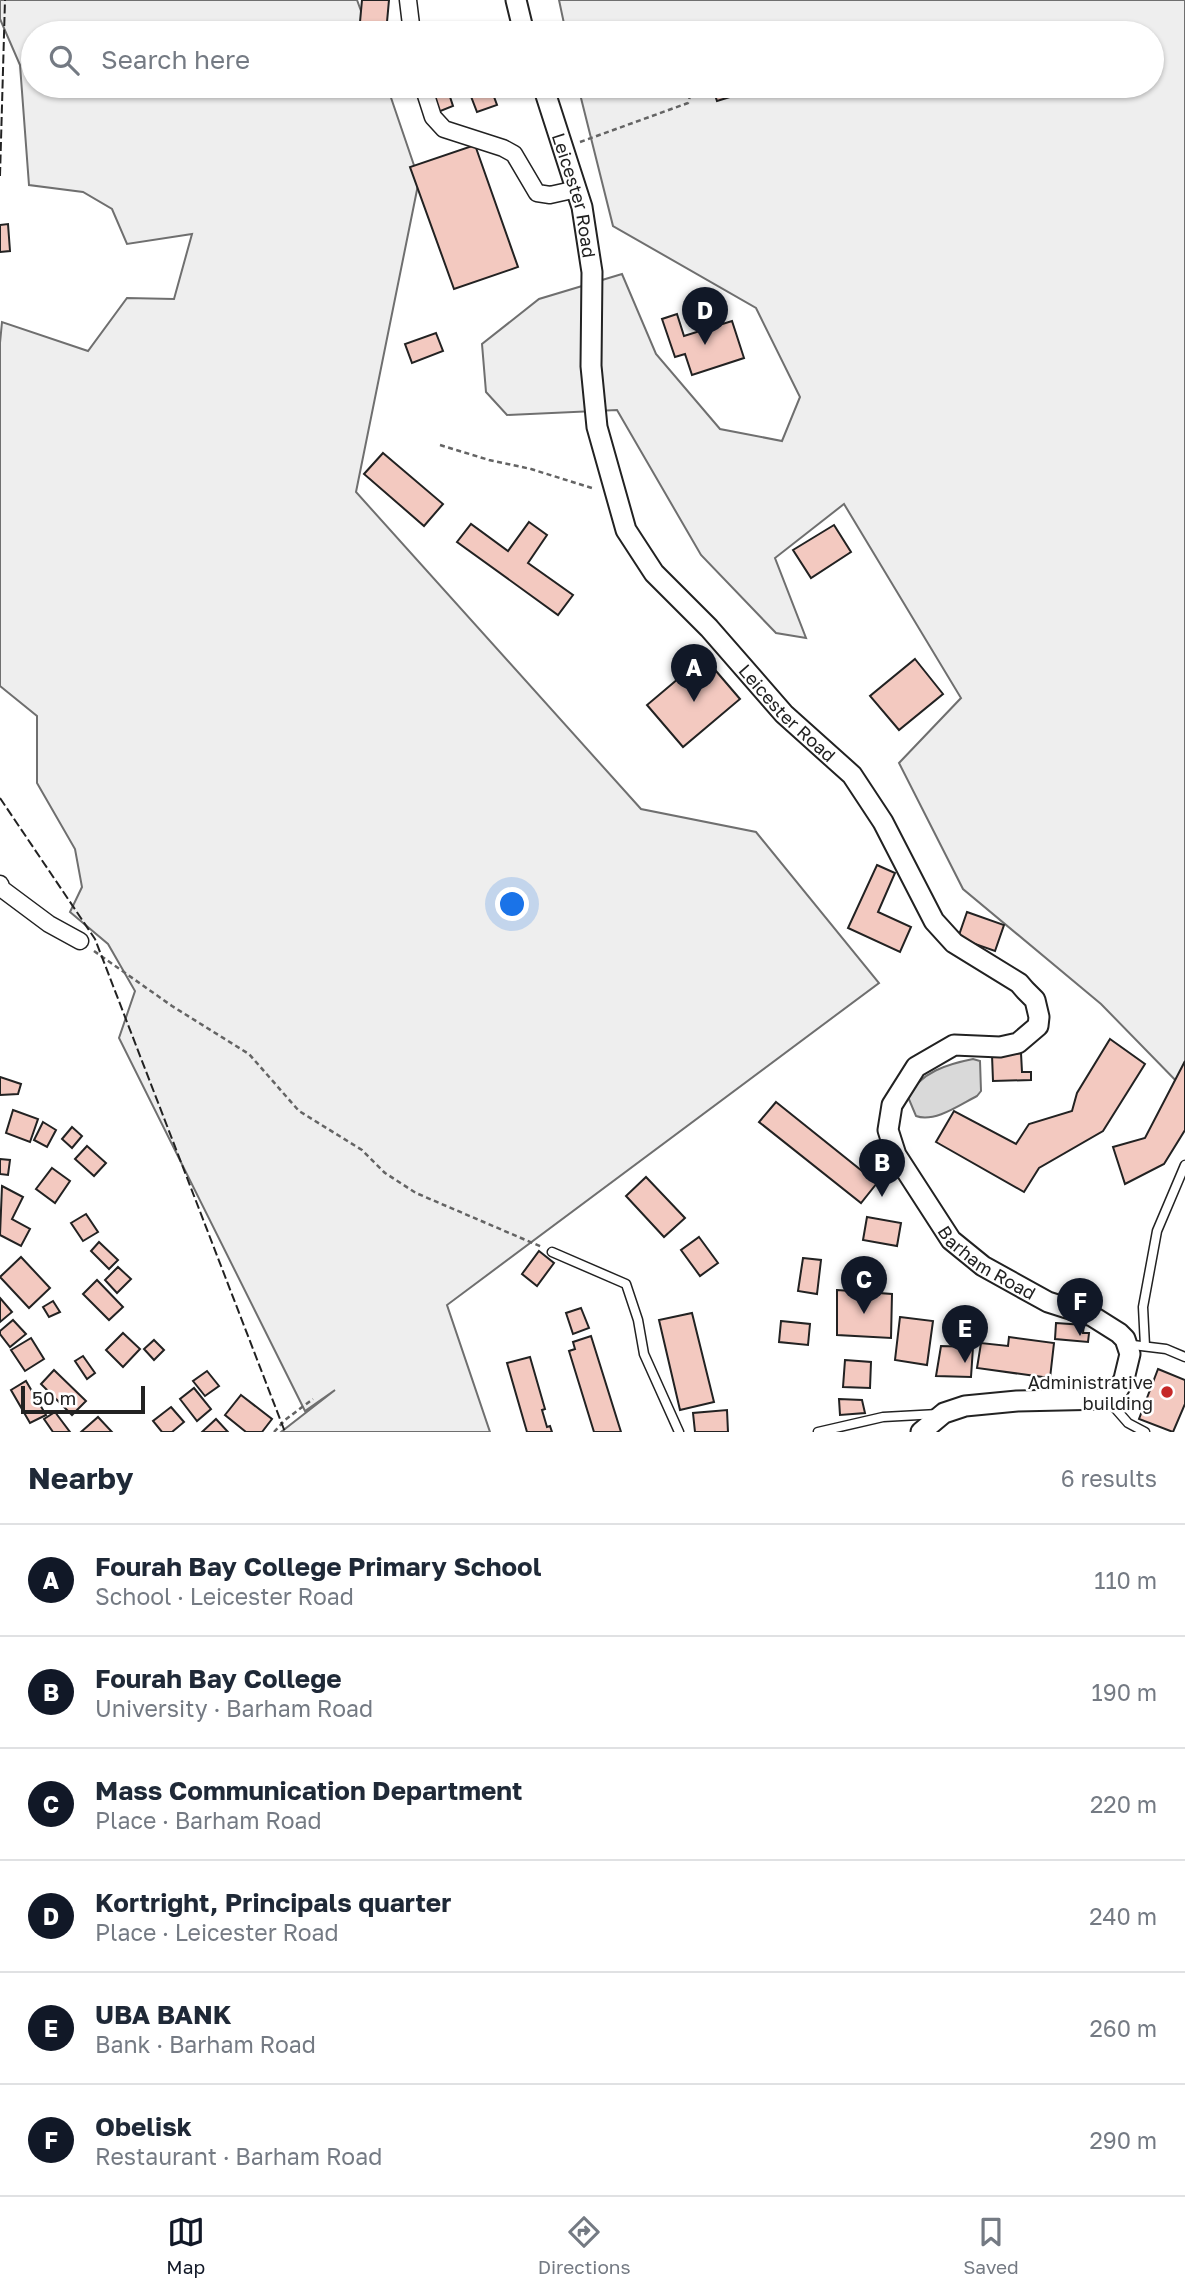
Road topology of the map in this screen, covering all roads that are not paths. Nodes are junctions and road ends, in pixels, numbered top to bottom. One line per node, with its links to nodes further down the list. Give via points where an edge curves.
1 (408, 0): 3 (street)
2 (516, 0): 4 (street)
3 (411, 21)
4 (521, 21)
5 (427, 98): 7 (street, via 433,117 444,129 514,155 537,193)
6 (547, 98): 7 (street, Leicester Road)
7 (577, 189): 10 (street, Leicester Road, via 592,272 591,366 597,427 626,530 654,573 784,714 852,775 883,821 934,921 954,943 1019,983 1035,1000 1038,1026 1018,1043 954,1045 916,1067 892,1105)
8 (0, 884): 9 (street, via 49,923)
9 (80, 940)
10 (888, 1130): 13 (street, Barham Road, via 896,1155 951,1240 983,1266 1048,1302 1092,1316)
11 (1185, 1165): 13 (lane, via 1157,1231)
12 (552, 1252): 17 (lane, via 626,1284 644,1354)
13 (1137, 1346): 14 (lane, via 1166,1349); 15 (street, via 1118,1390)
14 (1185, 1357)
15 (1107, 1399): 16 (street, via 1017,1401 965,1406); 20 (lane, via 1128,1423)
16 (944, 1413): 18 (lane, via 883,1418); 19 (street)
17 (679, 1432)
18 (818, 1432)
19 (921, 1432)
20 (1145, 1432)

